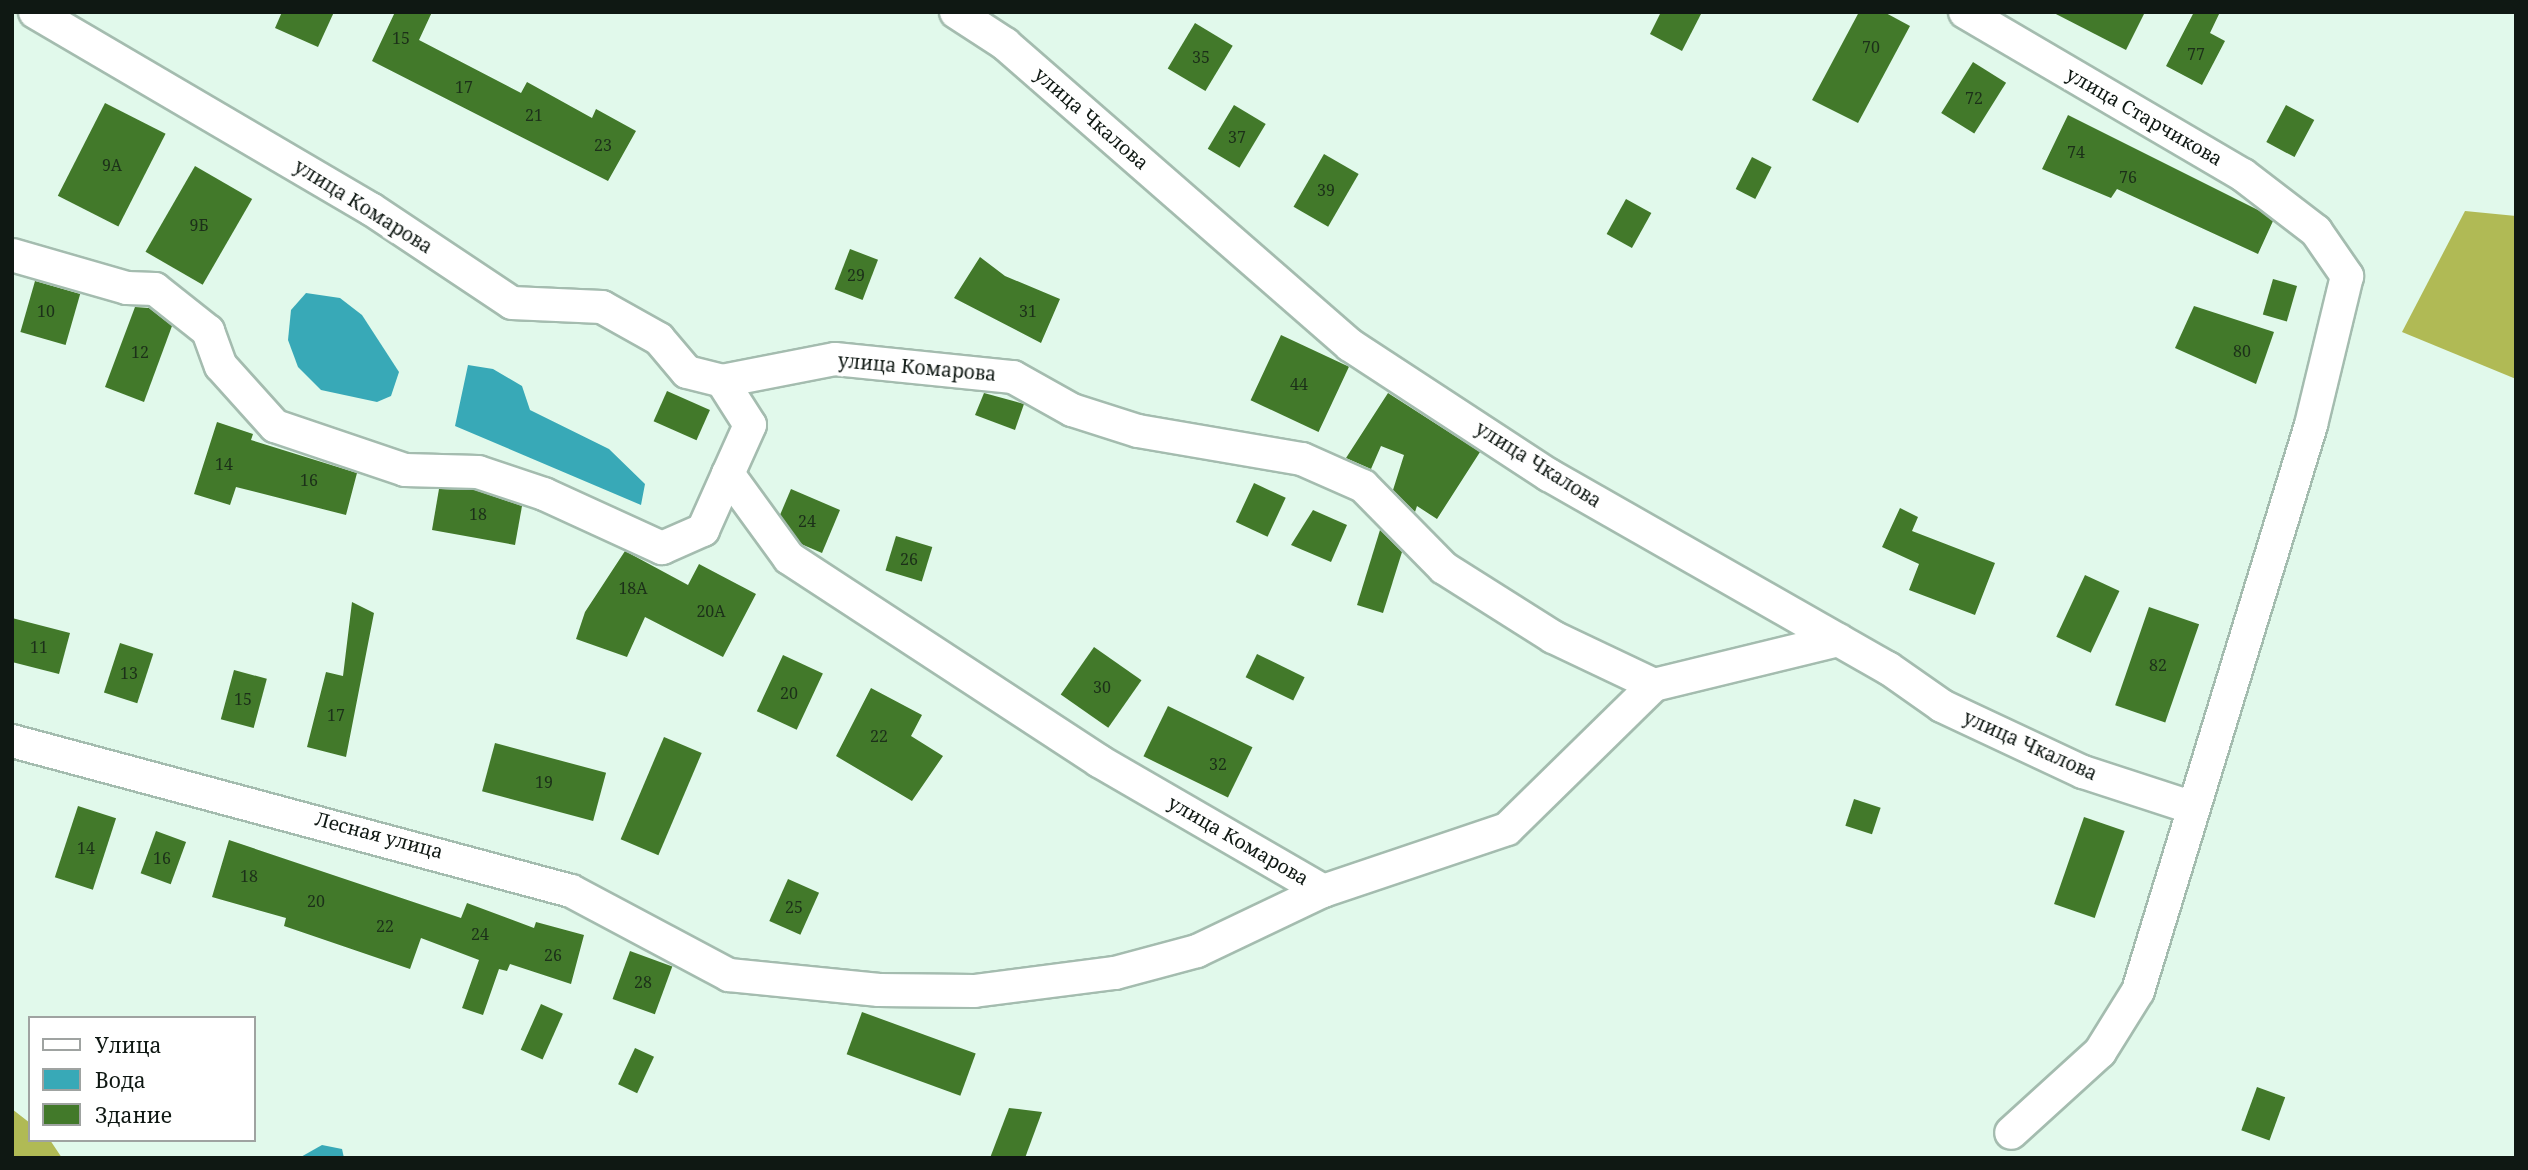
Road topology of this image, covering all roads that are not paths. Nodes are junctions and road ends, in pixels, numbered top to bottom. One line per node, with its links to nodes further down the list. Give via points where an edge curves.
1 (34, 12): 5 (street, улица Комарова, via 371,209 512,303 602,307 659,339 687,372)
2 (956, 12): 7 (street, улица Чкалова, via 1005,44 1350,345 1549,475)
3 (1965, 12): 10 (street, улица Старчикова, via 2243,175 2316,231 2347,276 2311,425)
4 (12, 255): 6 (street, via 127,288 155,289 208,331 221,366 275,426 405,470 478,472 544,494 662,548 703,530)
5 (722, 381): 6 (street, via 750,425); 8 (street, улица Комарова, via 835,359 1013,377 1072,410 1138,431 1302,459 1363,486 1444,568 1553,637)
6 (728, 474): 11 (street, улица Комарова, via 789,558 1099,761)
7 (1839, 640): 8 (street); 10 (street, улица Чкалова, via 1954,712 2083,772)
8 (1654, 685): 11 (street, via 1507,829)
9 (12, 741): 11 (street, Лесная улица, via 571,891 729,975 879,990 974,991 1115,973 1197,951)
10 (2191, 807): 12 (street, улица Старчикова, via 2138,991 2100,1052)
11 (1323, 891)
12 (2011, 1133)

